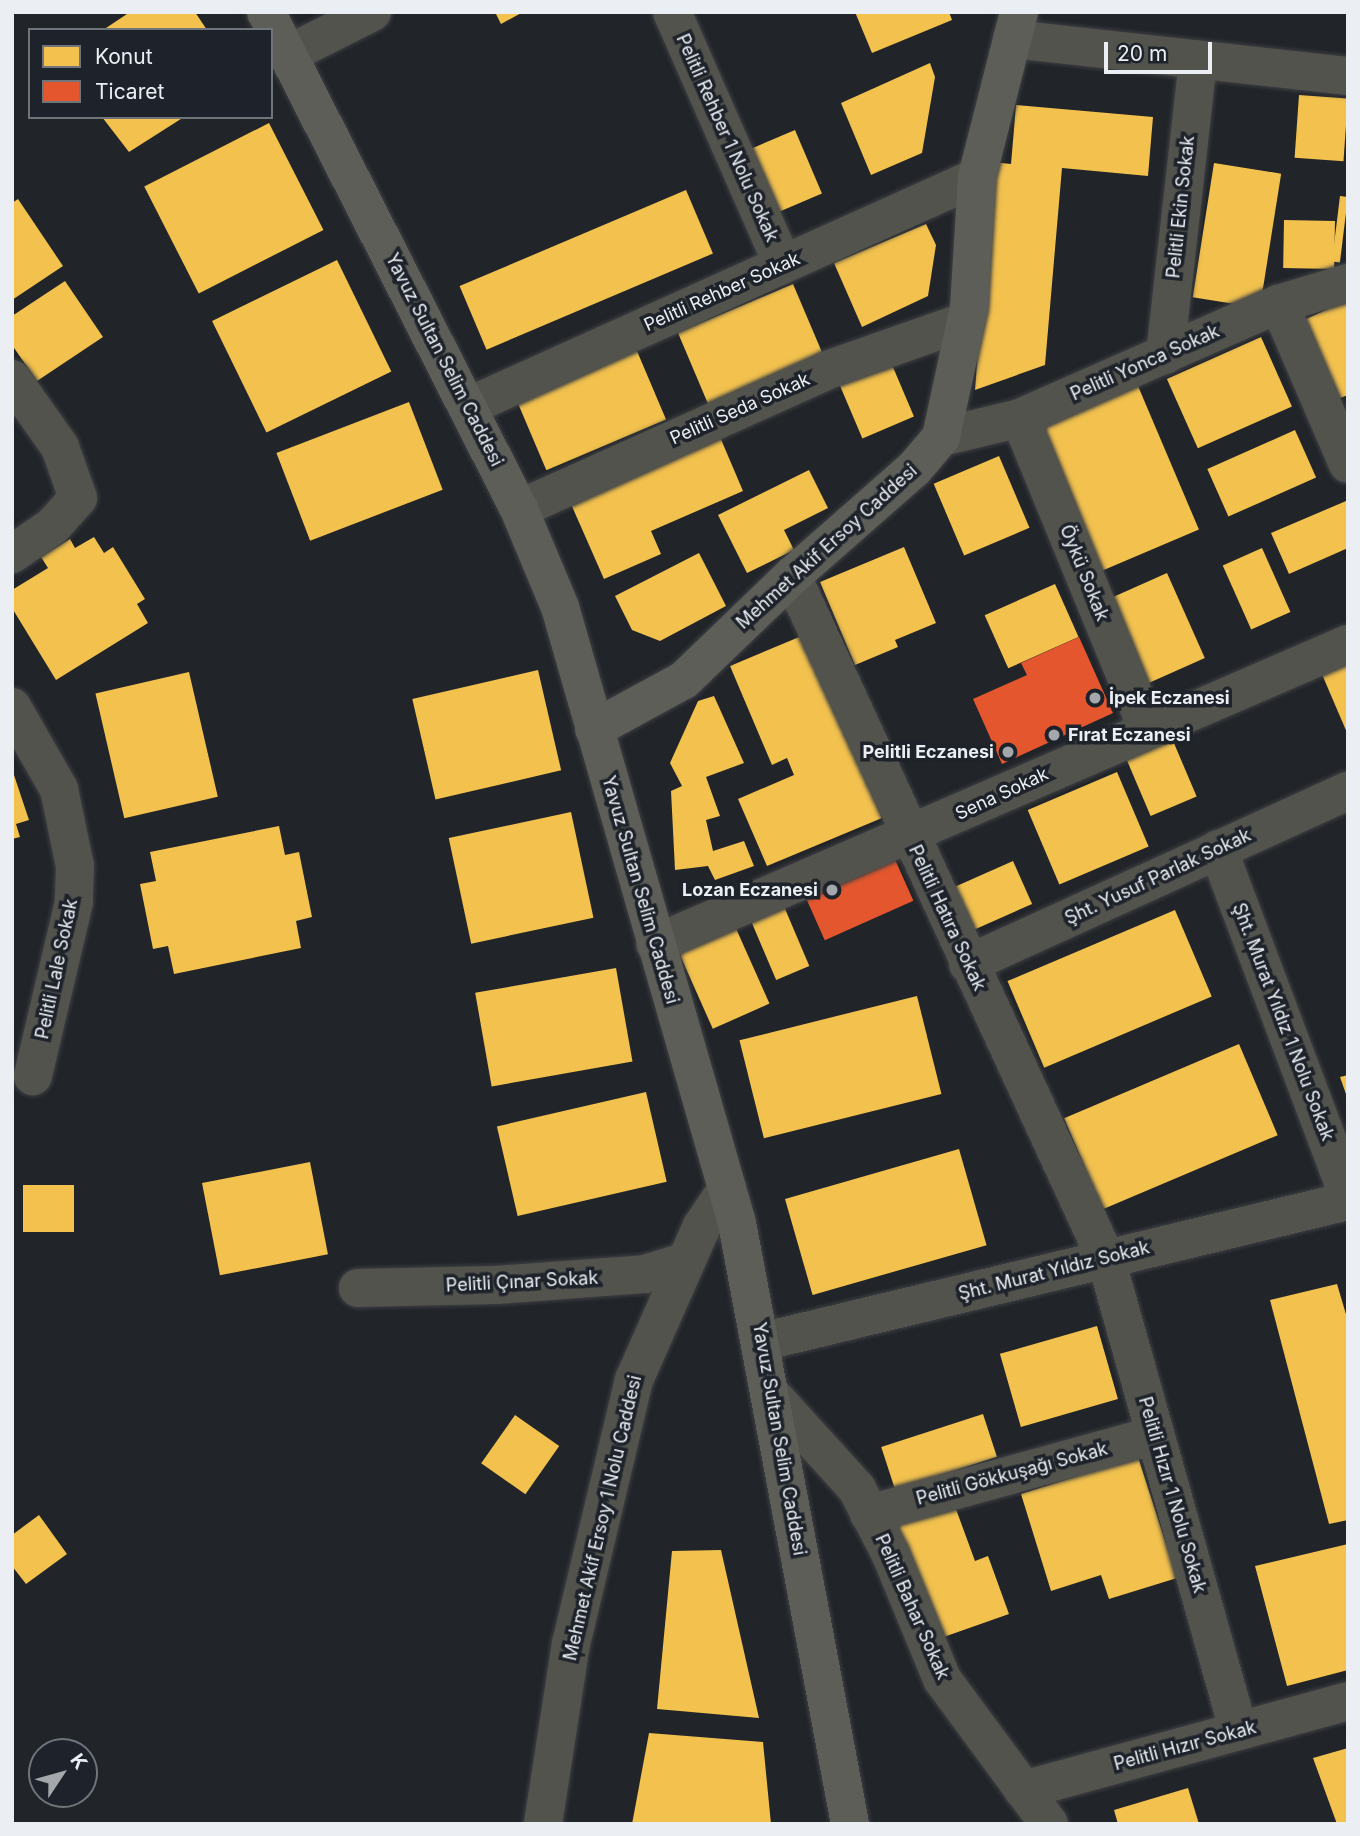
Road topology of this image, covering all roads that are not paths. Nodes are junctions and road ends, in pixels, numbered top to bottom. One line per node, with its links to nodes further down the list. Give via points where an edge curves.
1 (266, 12): 5 (street, Yavuz Sultan Selim Caddesi)
2 (372, 12): 5 (street)
3 (672, 12): 9 (street, Pelitli Rehber 1 Nolu Sokak)
4 (1016, 26): 6 (street); 8 (street, Mehmet Akif Ersoy Caddesi)
5 (289, 54): 15 (street, Yavuz Sultan Selim Caddesi)
6 (1198, 60): 7 (street); 13 (street, Pelitli Ekin Sokak)
7 (1348, 76)
8 (977, 177): 9 (street, Pelitli Rehber Sokak); 12 (street, Mehmet Akif Ersoy Caddesi)
9 (783, 265): 15 (street, Pelitli Rehber Sokak)
10 (1348, 283): 11 (street, Pelitli Yonca Sokak)
11 (1279, 304): 13 (street, Pelitli Yonca Sokak); 18 (street)
12 (966, 321): 17 (street, Mehmet Akif Ersoy Caddesi); 19 (street, Pelitli Seda Sokak, via 830,369)
13 (1165, 355): 16 (street, Pelitli Yonca Sokak)
14 (12, 379): 20 (street, via 60,447 78,498 53,526)
15 (467, 407): 19 (street, Yavuz Sultan Selim Caddesi)
16 (1020, 418): 17 (street, Pelitli Yonca Sokak); 24 (street, Öykü Sokak)
17 (941, 437): 21 (street, Mehmet Akif Ersoy Caddesi, via 914,469)
18 (1348, 464)
19 (519, 509): 25 (street, Yavuz Sultan Selim Caddesi, via 560,607)
20 (12, 554)
21 (792, 576): 25 (street, Mehmet Akif Ersoy Caddesi, via 684,680); 27 (street, Pelitli Hatıra Sokak)
22 (1348, 644): 24 (street, Sena Sokak)
23 (12, 706): 31 (street, Pelitli Lale Sokak, via 59,789 75,866 74,902)
24 (1147, 728): 27 (street, Sena Sokak)
25 (594, 729): 29 (street, Yavuz Sultan Selim Caddesi)
26 (1348, 791): 28 (street, Şht. Yusuf Parlak Sokak)
27 (910, 836): 29 (street, Sena Sokak); 30 (street, Pelitli Hatıra Sokak)
28 (1218, 849): 30 (street, Şht. Yusuf Parlak Sokak); 33 (street, Şht. Murat Yıldız 1 Nolu Sokak)
29 (655, 944): 32 (street, Yavuz Sultan Selim Caddesi)
30 (968, 964): 35 (street, Pelitli Hatıra Sokak)
31 (33, 1076)
32 (727, 1189): 36 (street, Mehmet Akif Ersoy 1 Nolu Caddesi); 38 (street, Yavuz Sultan Selim Caddesi)
33 (1348, 1194)
34 (1348, 1201): 35 (street, Şht. Murat Yıldız Sokak)
35 (1106, 1259): 38 (street, Şht. Murat Yıldız Sokak); 40 (street, Pelitli Hızır 1 Nolu Sokak)
36 (684, 1262): 37 (street, Pelitli Çınar Sokak, via 645,1274 496,1285); 45 (street, Mehmet Akif Ersoy 1 Nolu Caddesi, via 634,1380 571,1644)
37 (358, 1288)
38 (761, 1342): 39 (street, Yavuz Sultan Selim Caddesi)
39 (771, 1394): 41 (street, Pelitli Bahar Sokak, via 823,1447 857,1489); 46 (street, Yavuz Sultan Selim Caddesi)
40 (1156, 1435): 41 (street, Pelitli Gökkuşağı Sokak); 43 (street, Pelitli Hızır 1 Nolu Sokak)
41 (869, 1514): 44 (street, Pelitli Bahar Sokak, via 943,1679)
42 (1348, 1701): 43 (street, Pelitli Hızır Sokak)
43 (1239, 1731): 44 (street, Pelitli Hızır Sokak)
44 (1023, 1790): 47 (street, Pelitli Bahar Sokak)
45 (543, 1824)
46 (850, 1824)
47 (1049, 1824)

